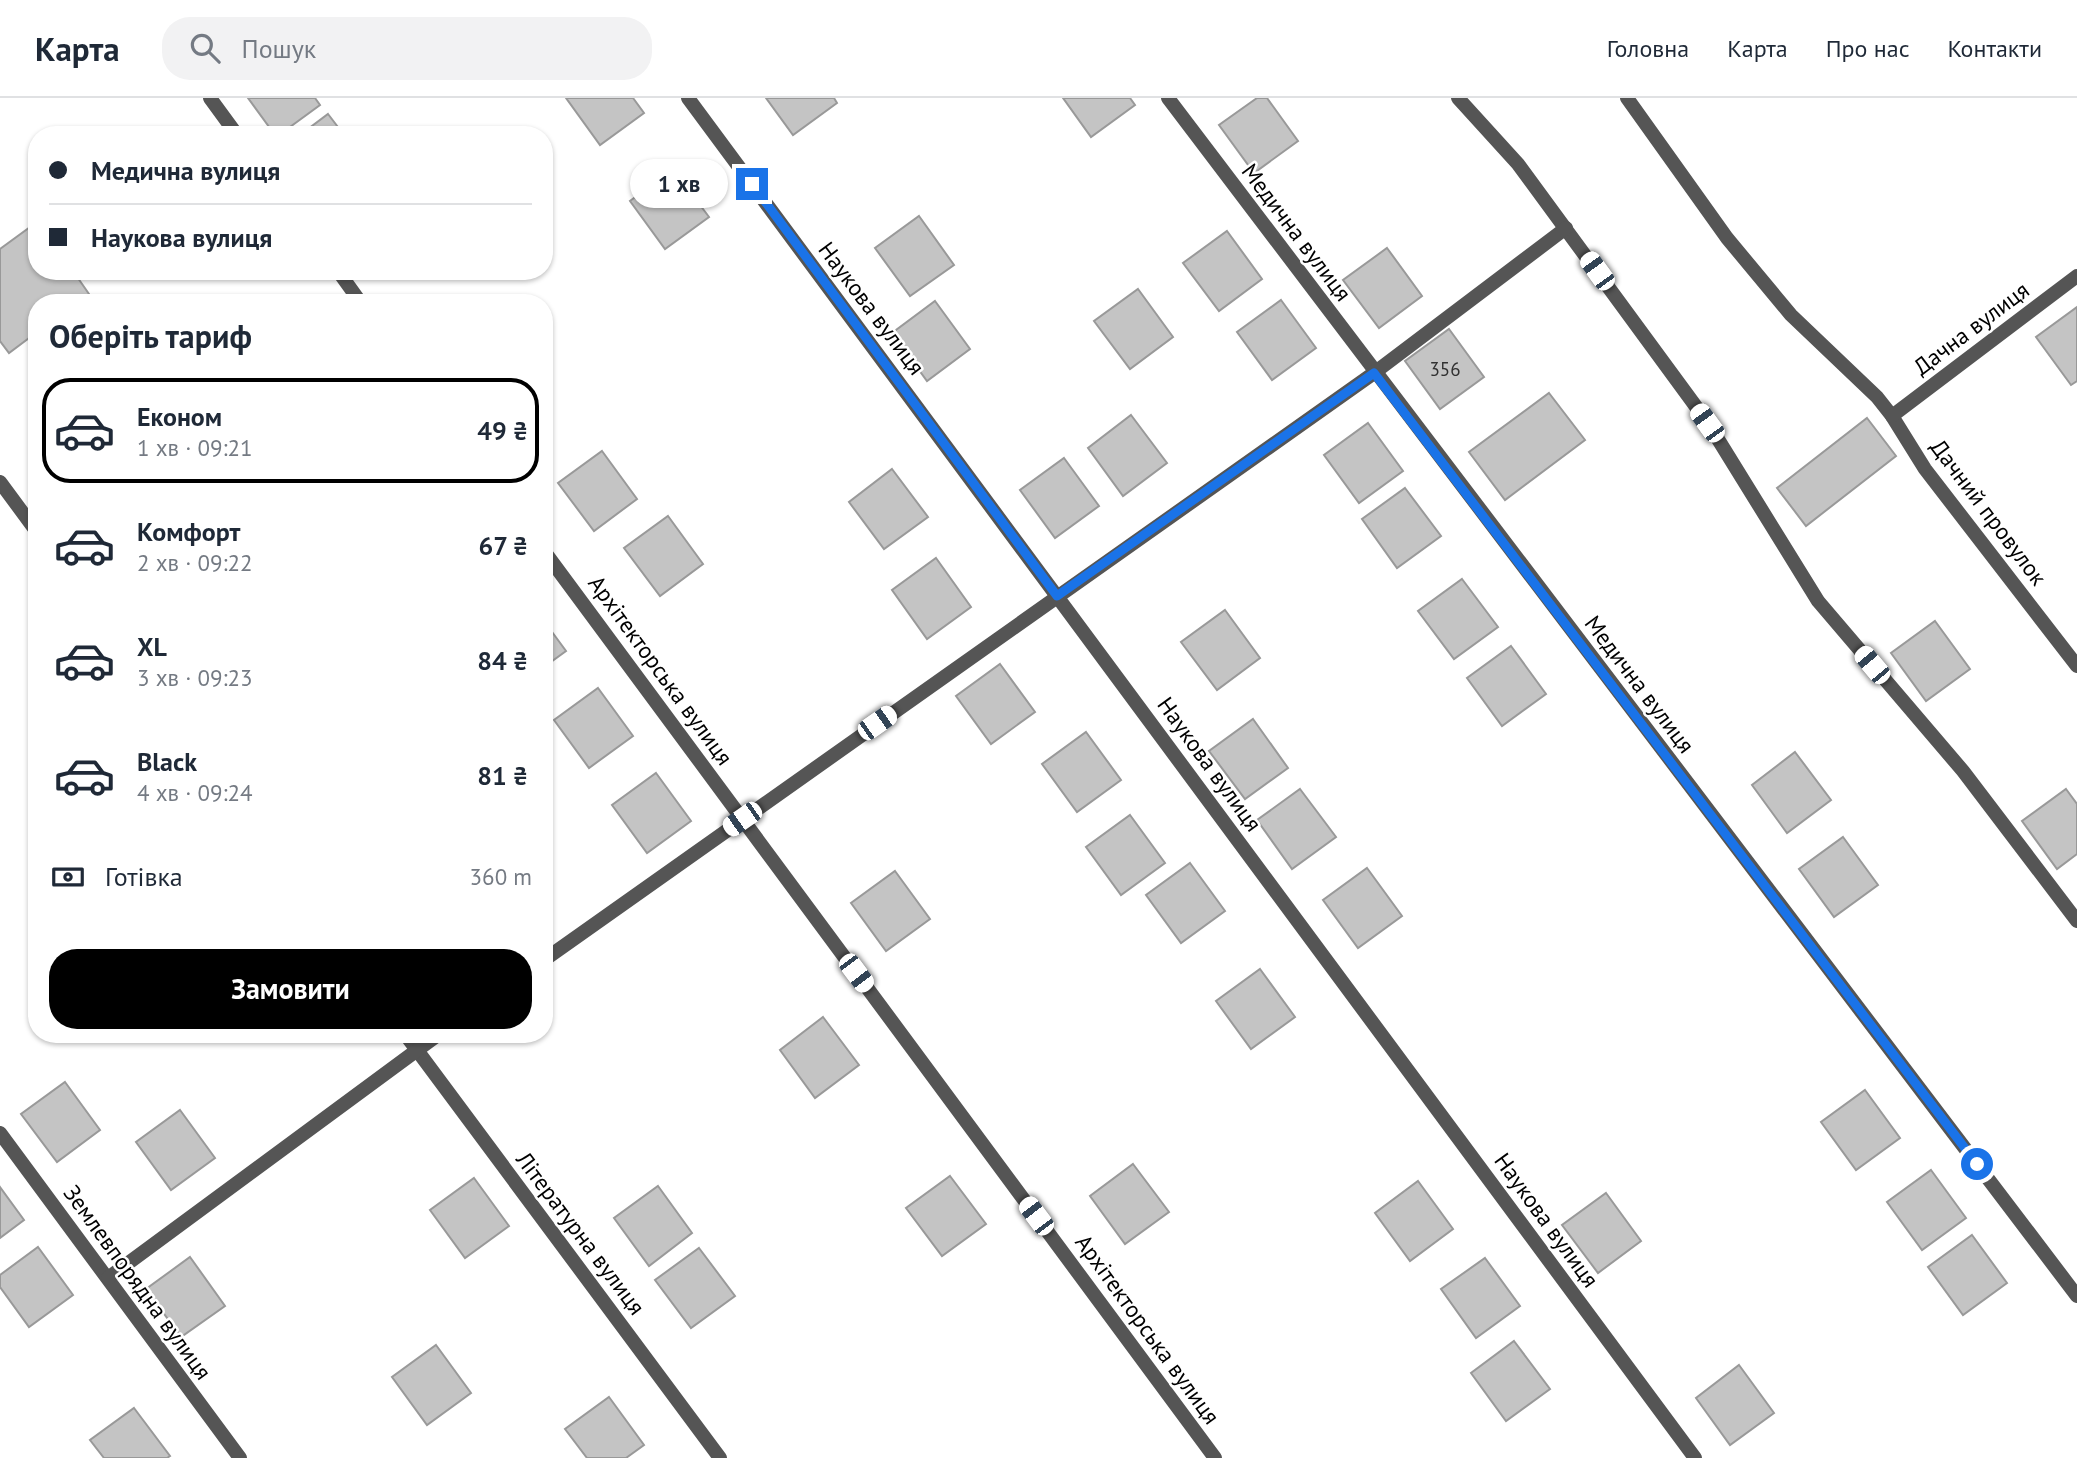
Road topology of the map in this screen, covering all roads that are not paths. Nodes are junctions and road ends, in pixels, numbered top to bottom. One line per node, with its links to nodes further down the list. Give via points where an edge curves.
1 (210, 98): 6 (street)
2 (688, 98): 14 (street, Наукова вулиця)
3 (1168, 98): 9 (street, Медична вулиця)
4 (1458, 98): 7 (street, via 1518,164)
5 (1627, 98): 10 (street, Дачний провулок, via 1727,238 1791,315)
6 (230, 126)
7 (1566, 228): 9 (street); 17 (street, via 1707,423 1818,601 1963,771)
8 (2077, 276): 10 (street, Дачна вулиця)
9 (1374, 373): 14 (street); 24 (street, Медична вулиця)
10 (1892, 415): 15 (street, Дачний провулок, via 1925,469)
11 (0, 482): 12 (street)
12 (28, 520)
13 (553, 563): 16 (street, Архітекторська вулиця)
14 (1057, 596): 16 (street); 28 (street, Наукова вулиця)
15 (2077, 666)
16 (742, 819): 18 (street); 27 (street, Архітекторська вулиця)
17 (2077, 921)
18 (553, 954)
19 (412, 1043): 21 (street, Літературна вулиця)
20 (427, 1043): 21 (street)
21 (417, 1050): 23 (street); 26 (street, Літературна вулиця)
22 (0, 1133): 23 (street, Землевпорядна вулиця)
23 (108, 1278): 25 (street, Землевпорядна вулиця)
24 (2077, 1296)
25 (240, 1458)
26 (720, 1458)
27 (1215, 1458)
28 (1695, 1458)

